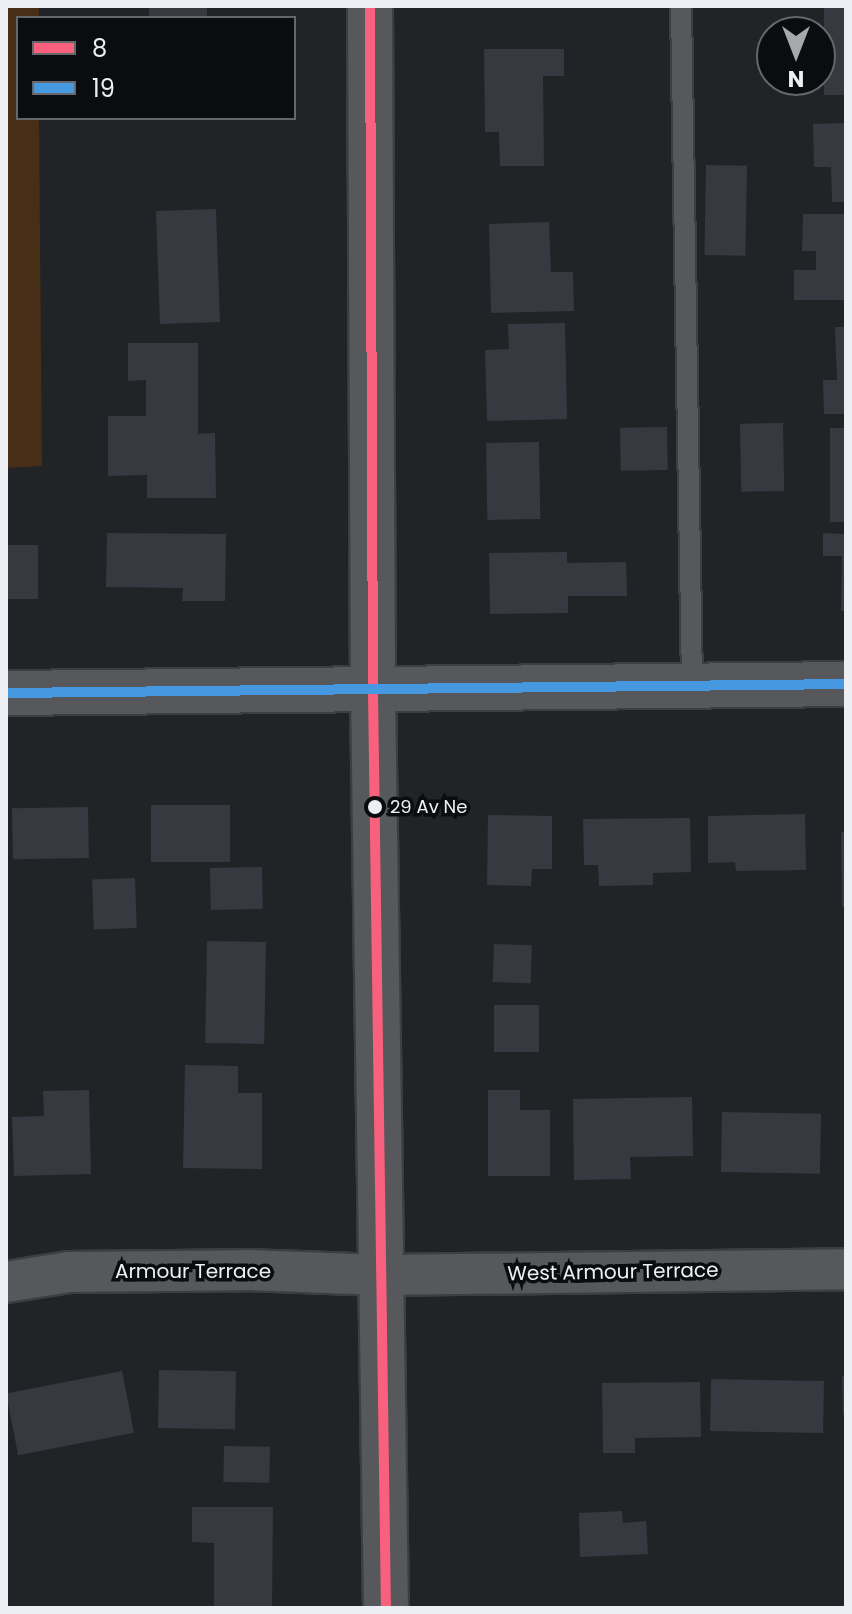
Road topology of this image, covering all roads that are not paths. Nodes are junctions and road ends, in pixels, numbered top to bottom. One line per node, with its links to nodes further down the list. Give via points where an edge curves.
1 (370, 6): 5 (main road)
2 (681, 6): 4 (lane)
3 (846, 684): 4 (main road)
4 (692, 687): 5 (main road)
5 (373, 692): 6 (main road); 8 (main road)
6 (6, 693)
7 (846, 1269): 8 (street, West Armour Terrace)
8 (381, 1275): 9 (street, Armour Terrace, via 69,1272); 10 (main road)
9 (6, 1282)
10 (386, 1608)

